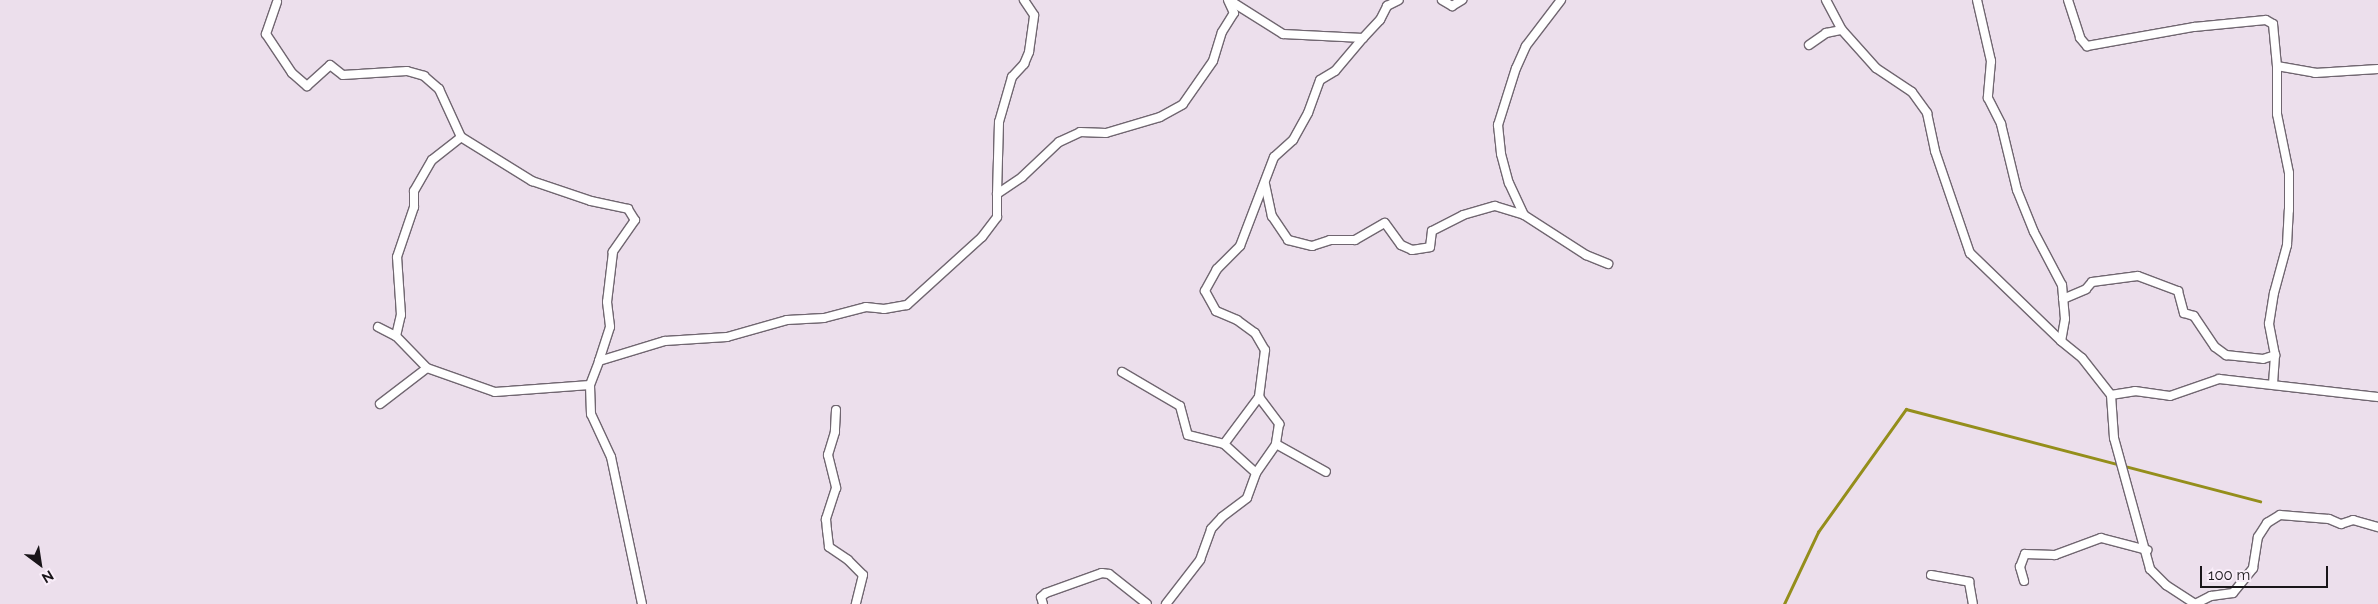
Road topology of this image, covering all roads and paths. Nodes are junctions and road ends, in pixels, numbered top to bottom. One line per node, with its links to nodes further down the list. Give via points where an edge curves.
1 (1024, 0): 18 (street, via 1034,15 1030,52 1012,77 999,122)
2 (1228, 0): 12 (street, via 1282,34); 18 (street, via 1234,13 1222,32 1213,61 1183,104 1160,117 1106,132 1080,132 1060,142 1022,177)
3 (1398, 0): 12 (street, via 1387,6 1380,20)
4 (1442, 0): 5 (street, via 1452,6)
5 (1462, 0)
6 (1562, 0): 19 (street, via 1526,46 1498,125 1509,183)
7 (1826, 0): 11 (street)
8 (1977, 0): 21 (street, via 1991,61 1988,98 2000,124 2018,190 2034,232 2062,285)
9 (2068, 0): 14 (street, via 2080,38 2087,46 2194,27 2266,20 2273,24)
10 (277, 2): 16 (street, via 266,34 292,73 308,86 330,65 343,75 407,71 424,76 439,89)
11 (1842, 30): 13 (street, via 1826,33); 24 (street, via 1876,68 1912,92 1927,113 1934,152 1970,253)
12 (1363, 38): 17 (street, via 1335,71 1320,80 1308,113 1293,140 1274,157)
13 (1809, 45)
14 (2278, 66): 15 (street, via 2315,73); 25 (street, via 2277,114 2289,173 2289,210 2287,245 2274,293 2270,324)
15 (2378, 69)
16 (461, 137): 23 (street, via 432,160 414,191 414,207 397,257 401,315); 26 (street, via 532,181 591,201 628,209 636,220 613,252 607,302 610,327)
17 (1265, 184): 19 (street, via 1272,216 1288,240 1312,246 1330,240 1355,240 1385,222 1401,244 1412,250 1430,247 1432,231 1463,215 1495,206); 32 (street, via 1240,246 1217,270 1205,291 1216,311 1255,333 1265,350)
18 (996, 194): 26 (street, via 997,218 982,237 907,305 884,309 866,307 824,318 787,320 727,337 666,341)
19 (1524, 215): 20 (street, via 1586,255)
20 (1608, 264)
21 (2063, 299): 24 (street, via 2065,319); 25 (street, via 2086,289 2092,282 2138,276 2178,291 2184,313 2194,316 2215,346 2226,355 2263,359)
22 (381, 329): 23 (street)
23 (397, 333): 27 (street)
24 (2060, 341): 31 (street, via 2082,358)
25 (2275, 355): 29 (street)
26 (599, 362): 30 (street)
27 (427, 368): 30 (street, via 495,392); 34 (street)
28 (1122, 372): 36 (street, via 1180,406 1188,435)
29 (2273, 384): 31 (street, via 2219,379 2170,396 2135,391); 33 (street)
30 (590, 385): 44 (street, via 591,414 611,457)
31 (2111, 395): 41 (street, via 2114,438)
32 (1259, 397): 36 (street); 37 (street, via 1279,424)
33 (2378, 397)
34 (380, 404)
35 (836, 410): 45 (street, via 836,432 828,456 836,488 826,519 827,530 829,547 863,575)
36 (1224, 444): 39 (street)
37 (1276, 444): 38 (street); 39 (street)
38 (1326, 472)
39 (1256, 473): 48 (street, via 1247,498 1211,529 1200,560)
40 (2378, 527): 41 (street, via 2353,520 2341,524 2329,519 2280,515 2267,523 2258,537 2253,568 2233,593 2211,596 2196,604 2166,585 2150,569)
41 (2147, 550): 43 (street, via 2101,538 2055,554 2025,554 2020,567)
42 (1930, 575): 49 (street, via 1969,582)
43 (2024, 581)
44 (642, 604)
45 (856, 604)
46 (1042, 604): 47 (street, via 1041,597 1046,593 1102,573 1109,574)
47 (1147, 604)
48 (1166, 604)
49 (1974, 604)

